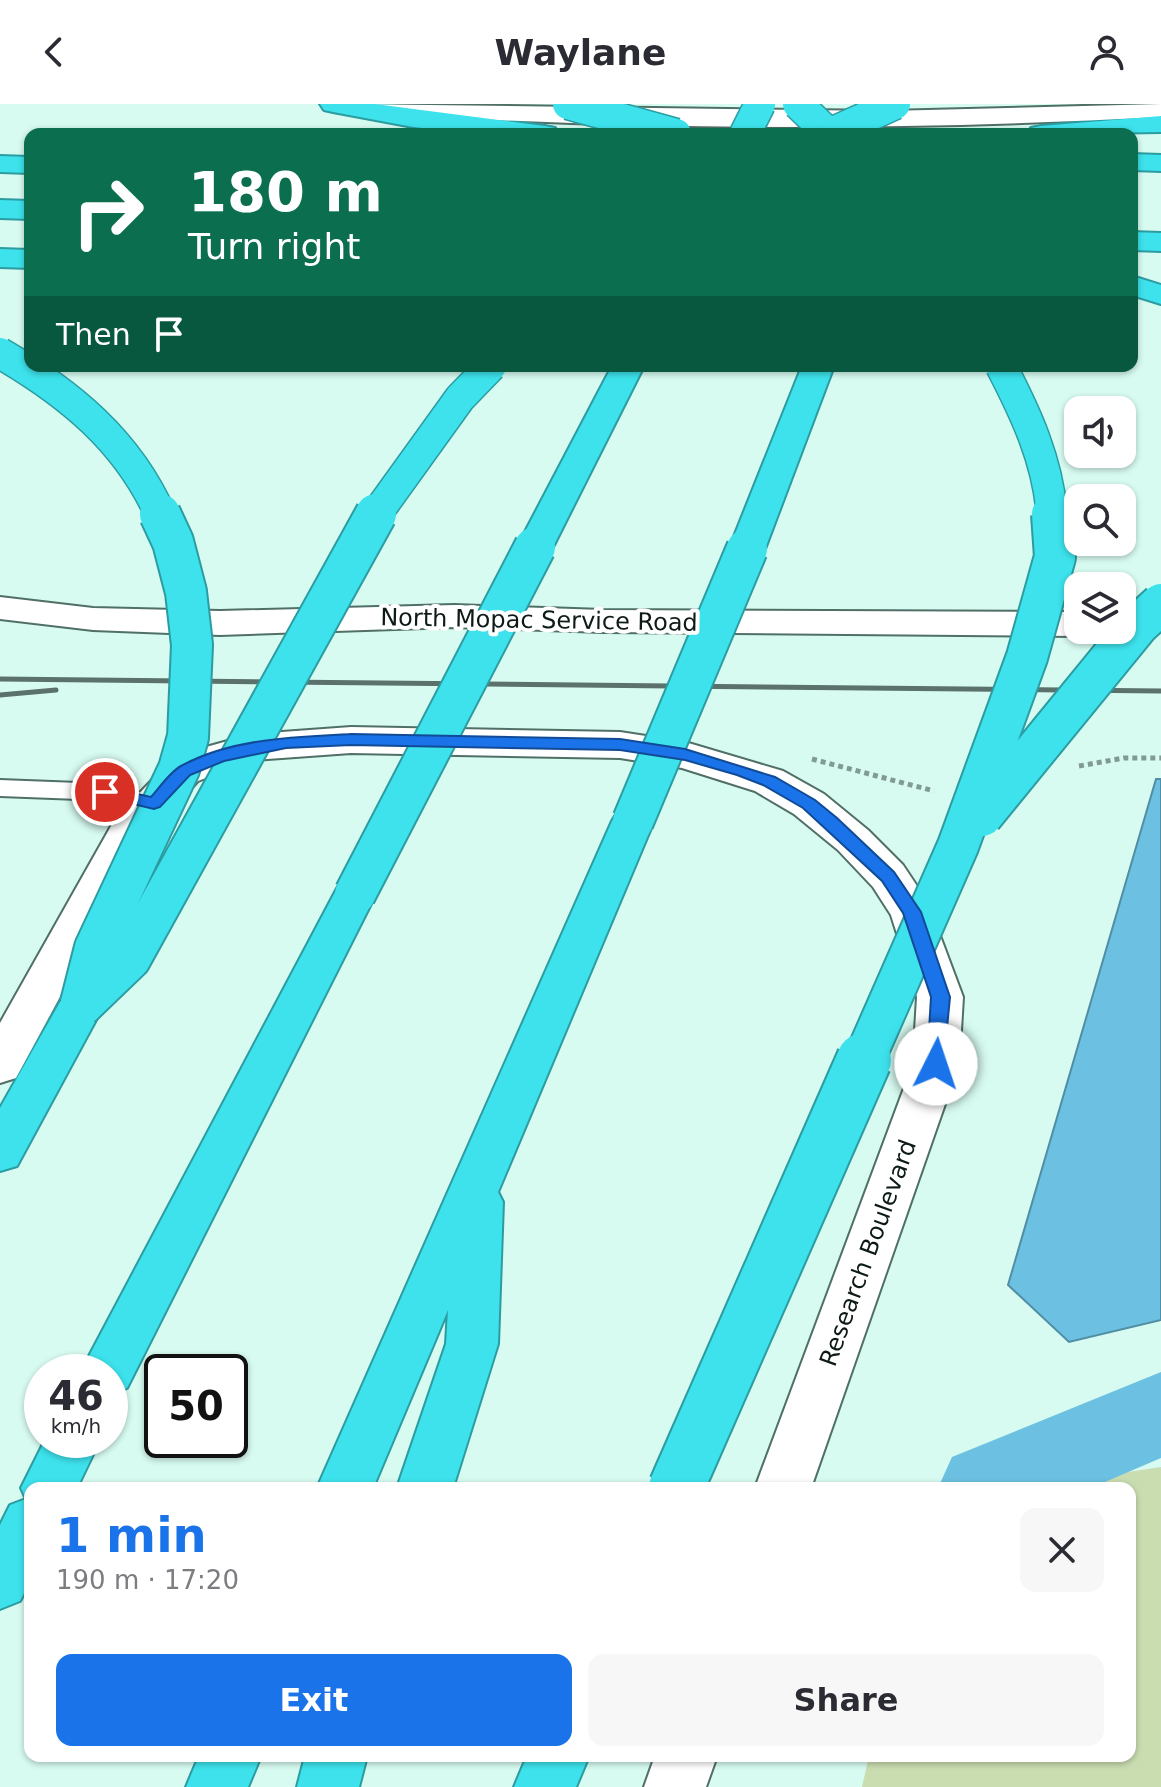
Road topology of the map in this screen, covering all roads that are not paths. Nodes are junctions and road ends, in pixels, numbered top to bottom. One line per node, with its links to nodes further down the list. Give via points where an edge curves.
1 (333, 104): 11 (highway)
2 (361, 104): 9 (main road, via 499,114 887,119)
3 (568, 104): 12 (highway, bridge)
4 (760, 104): 13 (highway, bridge)
5 (798, 104): 14 (highway, bridge)
6 (880, 104): 8 (main road)
7 (895, 104): 15 (highway, bridge)
8 (914, 104): 16 (highway)
9 (1161, 109)
10 (1161, 124): 17 (highway)
11 (492, 128)
12 (654, 128)
13 (748, 128)
14 (823, 128)
15 (842, 128)
16 (907, 128)
17 (1113, 128)
18 (0, 151): 19 (highway)
19 (24, 152)
20 (1138, 162): 21 (highway)
21 (1161, 163)
22 (0, 164): 23 (highway)
23 (24, 165)
24 (1138, 176): 25 (highway)
25 (1161, 176)
26 (0, 190): 27 (highway)
27 (24, 191)
28 (0, 209): 29 (highway)
29 (24, 210)
30 (1138, 222): 31 (highway)
31 (1161, 223)
32 (1138, 241): 33 (highway)
33 (1161, 242)
34 (0, 258): 35 (highway)
35 (24, 259)
36 (1138, 287): 37 (highway)
37 (1161, 295)
38 (0, 353): 39 (highway, bridge)
39 (24, 366)
40 (33, 372): 53 (highway, bridge, via 81,407 133,460 163,514 186,585 195,660 187,749 151,837 95,949)
41 (485, 372): 53 (highway, bridge, via 460,398 371,521 130,959)
42 (625, 372): 57 (highway, bridge)
43 (816, 372): 56 (highway, bridge, via 633,821)
44 (1004, 372): 52 (highway, bridge, via 1038,445 1050,493 1055,557 1027,657)
45 (1161, 604): 52 (highway, bridge, via 1063,714)
46 (0, 608): 47 (main road, North Mopac Service Road, via 93,619 220,623 454,616)
47 (1064, 624)
48 (1136, 624): 49 (main road)
49 (1161, 624)
50 (0, 788): 51 (lane, via 105,792)
51 (154, 803): 54 (main road, Research Boulevard, via 130,829); 63 (main road, Research Boulevard, via 184,771 264,746 351,740 620,745 685,755 769,781 809,804 888,876 912,912 940,997 936,1064)
52 (958, 846): 62 (highway, bridge)
53 (80, 1007): 55 (highway)
54 (1, 1062)
55 (0, 1152)
56 (479, 1174): 60 (highway); 61 (highway, via 472,1344)
57 (117, 1354)
58 (64, 1458): 59 (highway)
59 (52, 1482)
60 (348, 1482)
61 (427, 1482)
62 (679, 1482)
63 (785, 1482)
64 (24, 1536): 65 (highway)
65 (0, 1582)
66 (227, 1762): 70 (highway)
67 (334, 1762): 71 (highway)
68 (555, 1762): 72 (highway)
69 (684, 1762): 73 (main road)
70 (217, 1787)
71 (328, 1787)
72 (545, 1787)
73 (675, 1787)

